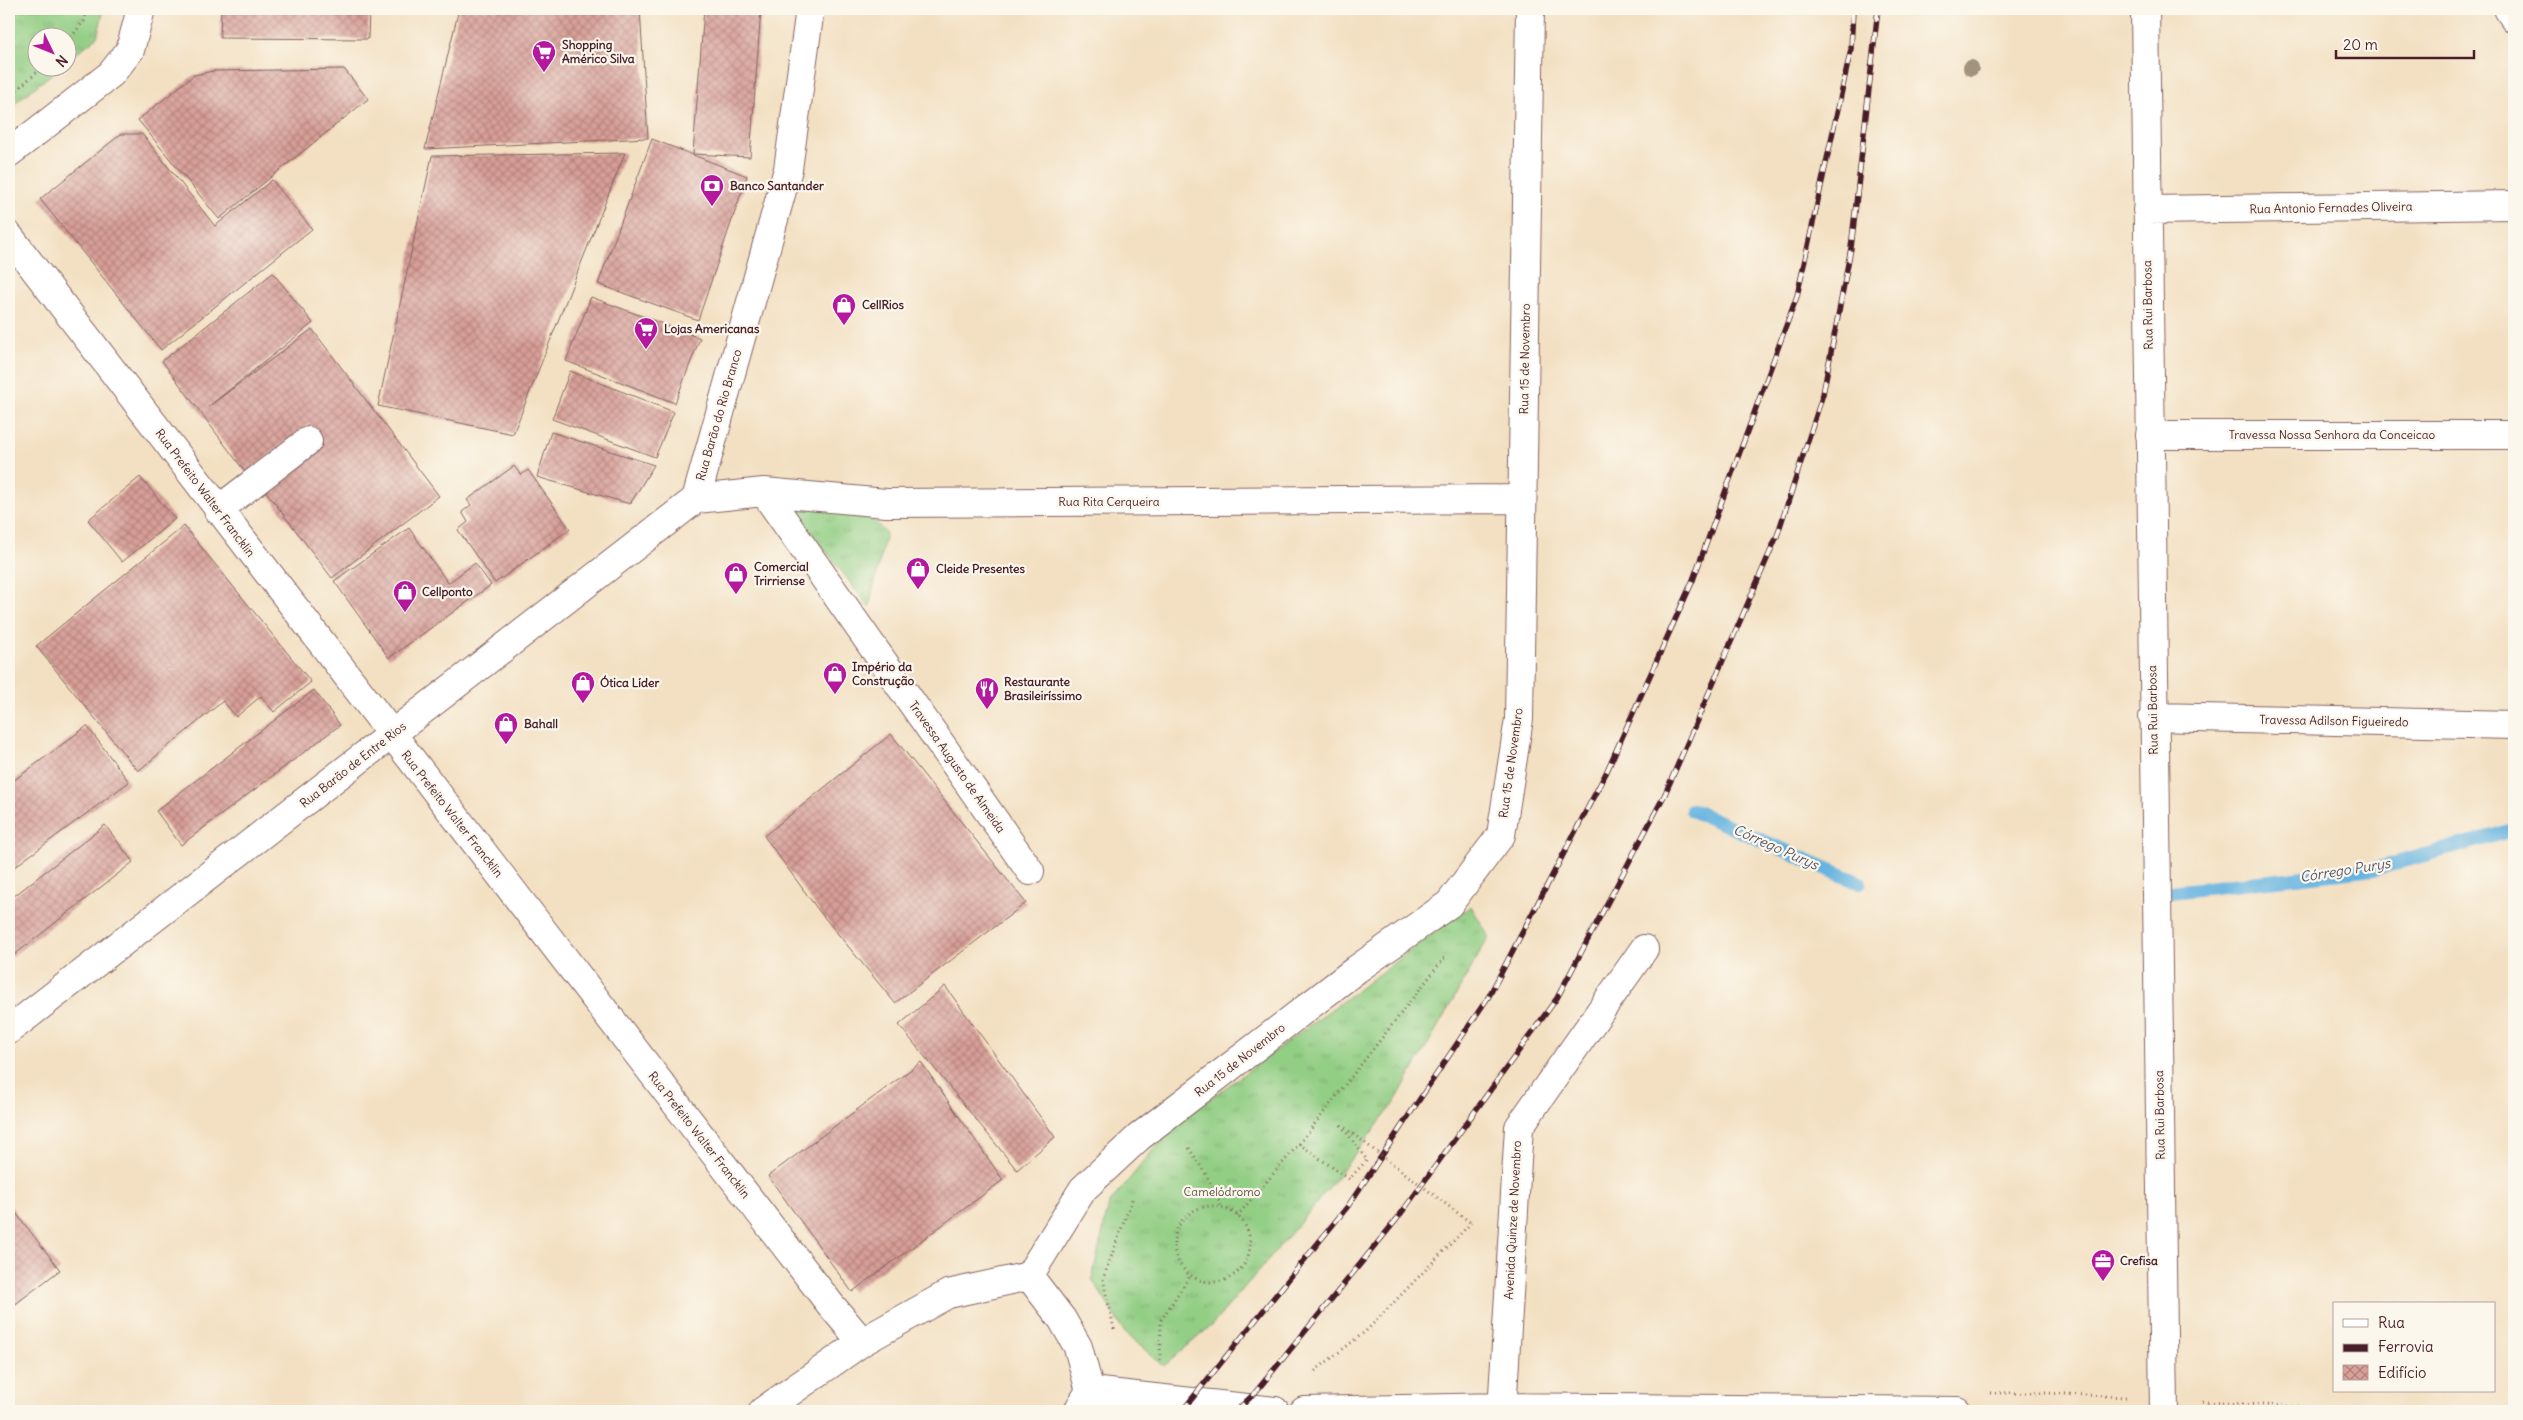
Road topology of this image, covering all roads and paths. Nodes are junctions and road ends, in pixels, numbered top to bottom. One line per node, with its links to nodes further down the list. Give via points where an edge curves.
1 (88, 9): 8 (path)
2 (142, 9): 11 (street, via 130,50 111,74)
3 (810, 9): 19 (street, Rua Barão do Rio Branco, via 788,169)
4 (1530, 9): 20 (street, Rua 15 de Novembro)
5 (2145, 9): 13 (street, Rua Rui Barbosa)
6 (2508, 9): 7 (street)
7 (2514, 18)
8 (78, 28)
9 (30, 78): 10 (path)
10 (9, 96)
11 (9, 154)
12 (2514, 205): 13 (street, Rua Antonio Fernades Oliveira)
13 (2147, 210): 15 (street, Rua Rui Barbosa)
14 (9, 236): 21 (street, Rua Prefeito Walter Francklin)
15 (2150, 435): 16 (street, Travessa Nossa Senhora da Conceicao); 22 (street, Rua Rui Barbosa)
16 (2514, 436)
17 (308, 441): 21 (street)
18 (764, 492): 19 (street, Rua Rita Cerqueira); 20 (street, Rua Rita Cerqueira, via 886,503); 25 (street, Travessa Augusto de Almeida)
19 (696, 499): 24 (street, Rua Barão de Entre Rios)
20 (1522, 500): 34 (street, Rua 15 de Novembro, via 1519,719 1501,835 1449,904 1357,969 1139,1137 1083,1189)
21 (218, 510): 24 (street, Rua Prefeito Walter Francklin)
22 (2153, 716): 23 (street, Travessa Adilson Figueiredo); 42 (street, Rua Rui Barbosa)
23 (2514, 725)
24 (392, 735): 28 (street, Rua Barão de Entre Rios); 37 (street, Rua Prefeito Walter Francklin)
25 (1030, 871)
26 (1644, 949): 43 (street, Avenida Quinze de Novembro, via 1519,1127)
27 (1448, 953): 29 (path)
28 (9, 1030)
29 (1299, 1144): 33 (path); 39 (path, bridge, via 1349,1179 1367,1160 1341,1126 1471,1223 1366,1331)
30 (1180, 1152): 32 (path, via 1187,1146 1207,1176)
31 (1140, 1190): 36 (path, via 1134,1196 1103,1279)
32 (1222, 1208): 33 (path); 35 (path, via 1215,1206 1191,1212 1177,1232 1176,1256)
33 (1237, 1216): 35 (path, via 1249,1238 1245,1263 1237,1273 1214,1282)
34 (1030, 1276): 37 (street, via 948,1294); 41 (street, via 1078,1347)
35 (1190, 1276): 38 (path, via 1160,1320)
36 (1116, 1334)
37 (862, 1342): 44 (street)
38 (1160, 1367)
39 (1312, 1374)
40 (1985, 1394): 42 (path, via 2045,1393)
41 (1087, 1405): 45 (street)
42 (2164, 1405): 48 (path)
43 (1502, 1409): 46 (street); 47 (street)
44 (762, 1411)
45 (1275, 1411)
46 (1304, 1411)
47 (1957, 1411)
48 (2381, 1411)

